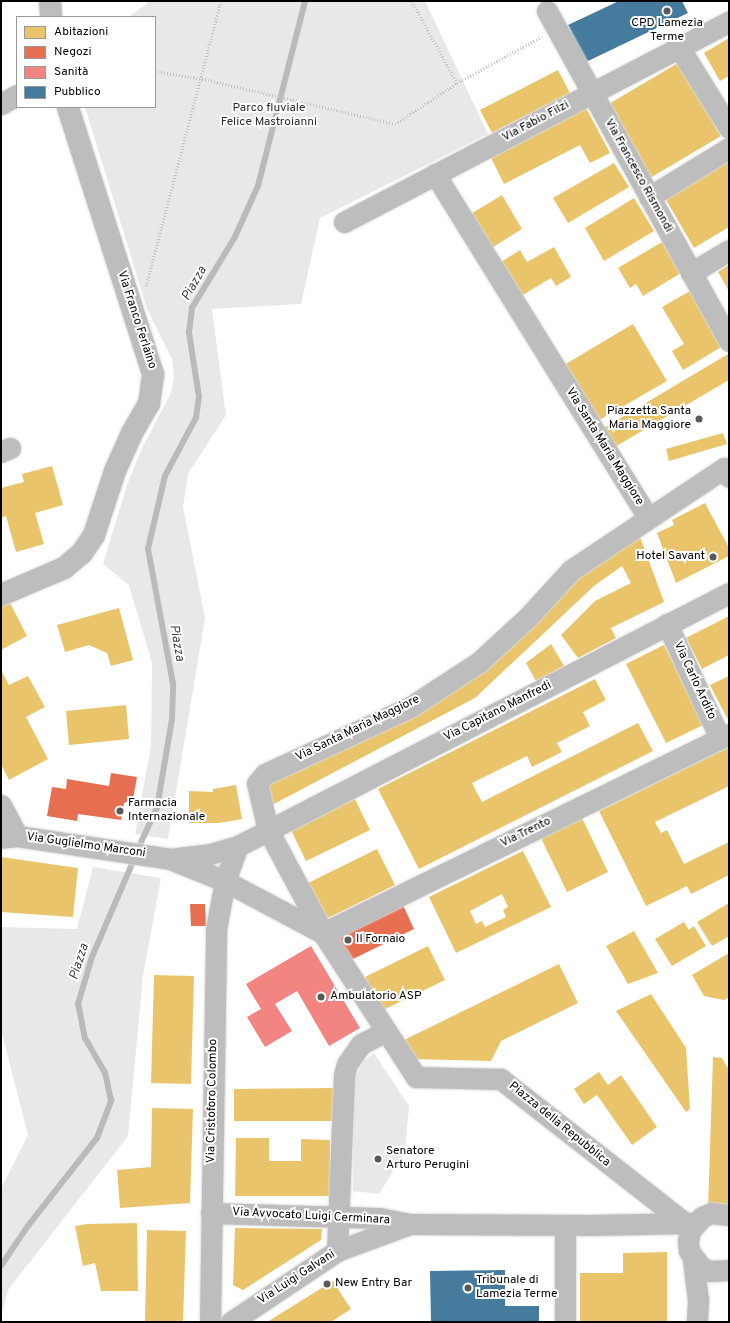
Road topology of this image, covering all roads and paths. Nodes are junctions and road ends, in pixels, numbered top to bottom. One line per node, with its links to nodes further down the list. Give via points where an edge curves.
1 (50, 1): 4 (main road)
2 (221, 1): 9 (path)
3 (412, 1): 10 (path)
4 (50, 16)
5 (551, 20): 10 (path); 11 (street, Via Francesco Rismondi)
6 (729, 22): 7 (street, Via Fabio Filzi)
7 (679, 47): 11 (street, Via Fabio Filzi); 15 (street)
8 (156, 71): 9 (path)
9 (201, 79): 10 (path, via 395,124); 22 (path)
10 (457, 83)
11 (592, 93): 17 (street, Via Fabio Filzi); 18 (street, Via Francesco Rismondi)
12 (16, 95): 13 (street)
13 (1, 104)
14 (68, 108): 27 (main road, Via Franco Ferlaino, via 154,374 149,404 132,433 115,471 94,535 82,553 64,568)
15 (729, 128)
16 (729, 148): 18 (street)
17 (435, 174): 19 (street, Via Fabio Filzi); 25 (street, Via Santa Maria Maggiore)
18 (650, 197): 21 (street, Via Francesco Rismondi)
19 (344, 222)
20 (729, 250): 21 (street)
21 (691, 272): 23 (street, Via Francesco Rismondi)
22 (145, 289)
23 (729, 341)
24 (726, 472): 25 (street)
25 (648, 517): 31 (street, Via Santa Maria Maggiore, via 571,570 527,618 479,662 410,708 258,779)
26 (729, 593): 28 (street, Via Capitano Manfredi)
27 (1, 595)
28 (668, 624): 29 (street, Via Carlo Ardito); 31 (street, Via Capitano Manfredi)
29 (725, 736): 36 (street, Via Trento)
30 (1, 806): 32 (main road)
31 (268, 830): 33 (street, Via Capitano Manfredi); 36 (street)
32 (9, 837): 34 (street, Via Guglielmo Marconi)
33 (238, 846): 34 (street, Via Capitano Manfredi, via 210,854); 35 (street, Via Cristoforo Colombo)
34 (170, 859): 35 (street)
35 (225, 881): 36 (street); 38 (street, Via Cristoforo Colombo, via 216,929)
36 (323, 933): 37 (street)
37 (385, 1032): 40 (street, via 361,1044 347,1064 343,1087); 41 (street, Piazza della Repubblica, via 416,1077 501,1079)
38 (211, 1212): 40 (street, Via Avvocato Luigi Cerminara); 49 (street, Via Cristoforo Colombo)
39 (729, 1215): 41 (street, via 711,1213)
40 (338, 1217): 42 (street, Via Avvocato Luigi Cerminara, via 379,1218); 45 (street)
41 (690, 1223): 43 (street); 46 (street)
42 (411, 1224): 44 (street); 45 (street, Via Luigi Galvani)
43 (664, 1225): 44 (street); 46 (street)
44 (565, 1226): 51 (street)
45 (337, 1251): 50 (street, Via Luigi Galvani)
46 (691, 1255): 47 (street, via 710,1271); 48 (street)
47 (724, 1271): 48 (street)
48 (698, 1300): 52 (street)
49 (210, 1322)
50 (231, 1322)
51 (565, 1322)
52 (697, 1322)

